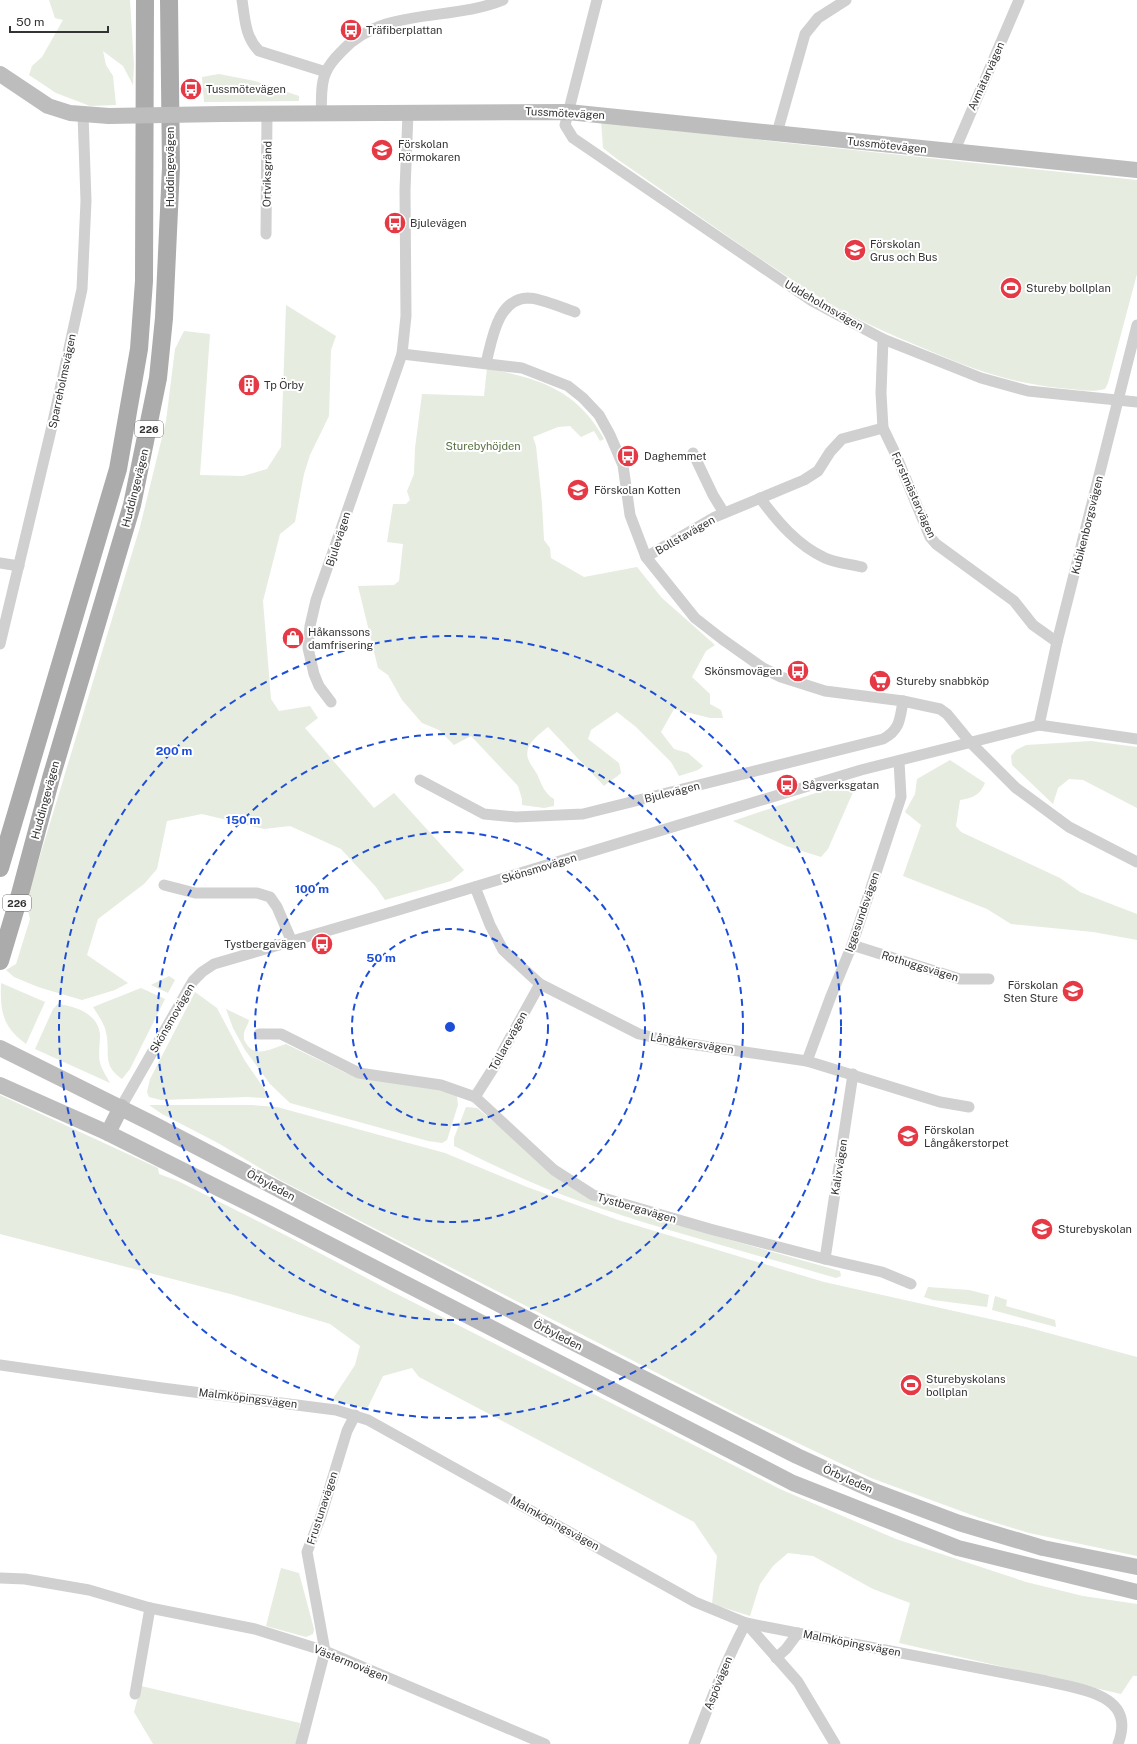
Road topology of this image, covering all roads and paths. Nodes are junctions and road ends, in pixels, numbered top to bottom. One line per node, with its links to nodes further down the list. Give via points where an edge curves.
1 (145, 0): 44 (main road, Huddingevägen / 226, via 144,281 139,349 118,469)
2 (168, 0): 49 (main road, Huddingevägen / 226, via 171,175 158,378 132,505)
3 (242, 0): 8 (street, via 248,37 259,51)
4 (503, 0): 8 (street, via 482,7 402,19 368,30 347,46)
5 (597, 0): 10 (street, Uddeholmsvägen)
6 (846, 0): 15 (street, via 818,18 805,34)
7 (1019, 0): 16 (street, Avmätarvägen)
8 (326, 72): 14 (street)
9 (0, 74): 12 (main road, Tussmötevägen, via 48,106)
10 (568, 112): 11 (main road, Tussmötevägen); 15 (main road, Tussmötevägen); 21 (street, Uddeholmsvägen, via 565,125 573,138 812,301)
11 (408, 113): 14 (main road, Tussmötevägen); 22 (street, Bjulevägen, via 406,316)
12 (83, 114): 13 (main road, Tussmötevägen, bridge); 32 (street, Sparreholmsvägen, via 86,201 82,289)
13 (267, 114): 14 (main road, Tussmötevägen); 18 (street, Ortviksgränd)
14 (322, 114)
15 (777, 133): 16 (main road, Tussmötevägen)
16 (954, 152): 17 (main road, Tussmötevägen)
17 (1137, 170)
18 (266, 234)
19 (575, 312): 23 (street, via 528,298 516,301 504,309 497,323)
20 (1137, 325): 24 (street, Kubikenborgsvägen)
21 (883, 339): 24 (street, Uddeholmsvägen, via 981,378 1028,391); 26 (street, Forstmästarvägen)
22 (402, 354): 23 (street); 37 (street, Bjulevägen, via 316,600 310,626 308,648 314,674)
23 (486, 363): 30 (street, via 522,368 568,386 599,415 623,465 630,515)
24 (1118, 400): 25 (street, Uddeholmsvägen); 34 (street, Kubikenborgsvägen)
25 (1137, 402)
26 (883, 428): 28 (street, Bollstavägen, via 842,440 830,452 818,471 804,480); 34 (street, Forstmästarvägen, via 933,540 1014,601 1033,625)
27 (693, 453): 29 (street, Bollstavägen)
28 (760, 498): 29 (street, Bollstavägen); 33 (street, via 796,540 826,559)
29 (724, 513): 30 (street, Bollstavägen)
30 (646, 557): 36 (street, via 695,618 764,668 781,677 825,691)
31 (0, 563): 32 (street)
32 (19, 566): 35 (street, Sparreholmsvägen)
33 (862, 567)
34 (1057, 642): 38 (street, Kubikenborgsvägen)
35 (0, 644)
36 (903, 701): 40 (street, via 940,709); 42 (street, Bjulevägen, via 894,734 883,740 583,814 516,817 484,814)
37 (331, 702)
38 (1039, 725): 39 (street); 40 (street)
39 (1137, 739)
40 (970, 742): 41 (street, Skönsmovägen); 43 (street, via 1016,788 1068,827)
41 (900, 760): 46 (street, Skönsmovägen); 48 (street, Iggesundsvägen, via 901,797)
42 (420, 780)
43 (1137, 862)
44 (0, 868)
45 (164, 885): 47 (street, via 195,893 257,893 270,897)
46 (475, 887): 47 (street, Skönsmovägen); 51 (street, Långåkersvägen, via 503,950)
47 (292, 942): 58 (street, Skönsmovägen, via 214,964 202,972 193,981)
48 (852, 945): 50 (street, Rothuggsvägen, via 960,979); 54 (street, Iggesundsvägen)
49 (0, 961)
50 (989, 979)
51 (540, 984): 54 (street, Långåkersvägen, via 639,1034 669,1041); 57 (street, Tollarevägen)
52 (259, 1034): 57 (street, Tystbergavägen, via 281,1034 359,1073 441,1085)
53 (0, 1048): 58 (main road, Örbyleden)
54 (808, 1061): 55 (street, Långåkersvägen)
55 (853, 1074): 59 (street, Långåkersvägen, via 940,1102); 61 (street, Kalixvägen)
56 (0, 1085): 60 (main road, Örbyleden)
57 (475, 1097): 61 (street, Tystbergavägen, via 554,1170 593,1195)
58 (121, 1107): 60 (main road); 65 (main road, Örbyleden, via 796,1456 867,1488 967,1525 1043,1548)
59 (969, 1107)
60 (108, 1133): 67 (main road, Örbyleden, via 793,1483 958,1548)
61 (825, 1259): 62 (street, Tystbergavägen, via 882,1272)
62 (911, 1284)
63 (0, 1365): 64 (street, Malmköpingsvägen, via 300,1404)
64 (354, 1415): 69 (street, Malmköpingsvägen, via 375,1423 695,1602); 71 (street, Frustunavägen, via 307,1552)
65 (1137, 1567)
66 (0, 1578): 68 (street, Västermovägen, via 25,1579 89,1590)
67 (1137, 1592)
68 (150, 1608): 71 (street, Västermovägen, via 255,1629); 73 (street)
69 (746, 1623): 70 (street, Malmköpingsvägen); 72 (street); 77 (street, Aspövägen, via 716,1686)
70 (798, 1633): 72 (street); 74 (street, Malmköpingsvägen, via 1046,1681 1095,1694 1108,1699 1118,1708 1123,1723)
71 (325, 1651): 75 (street, Frustunavägen); 76 (street, Västermovägen)
72 (776, 1658): 78 (street, via 798,1682)
73 (135, 1694)
74 (1119, 1740): 79 (street)
75 (301, 1744)
76 (545, 1744)
77 (694, 1744)
78 (835, 1744)
79 (1107, 1744)

